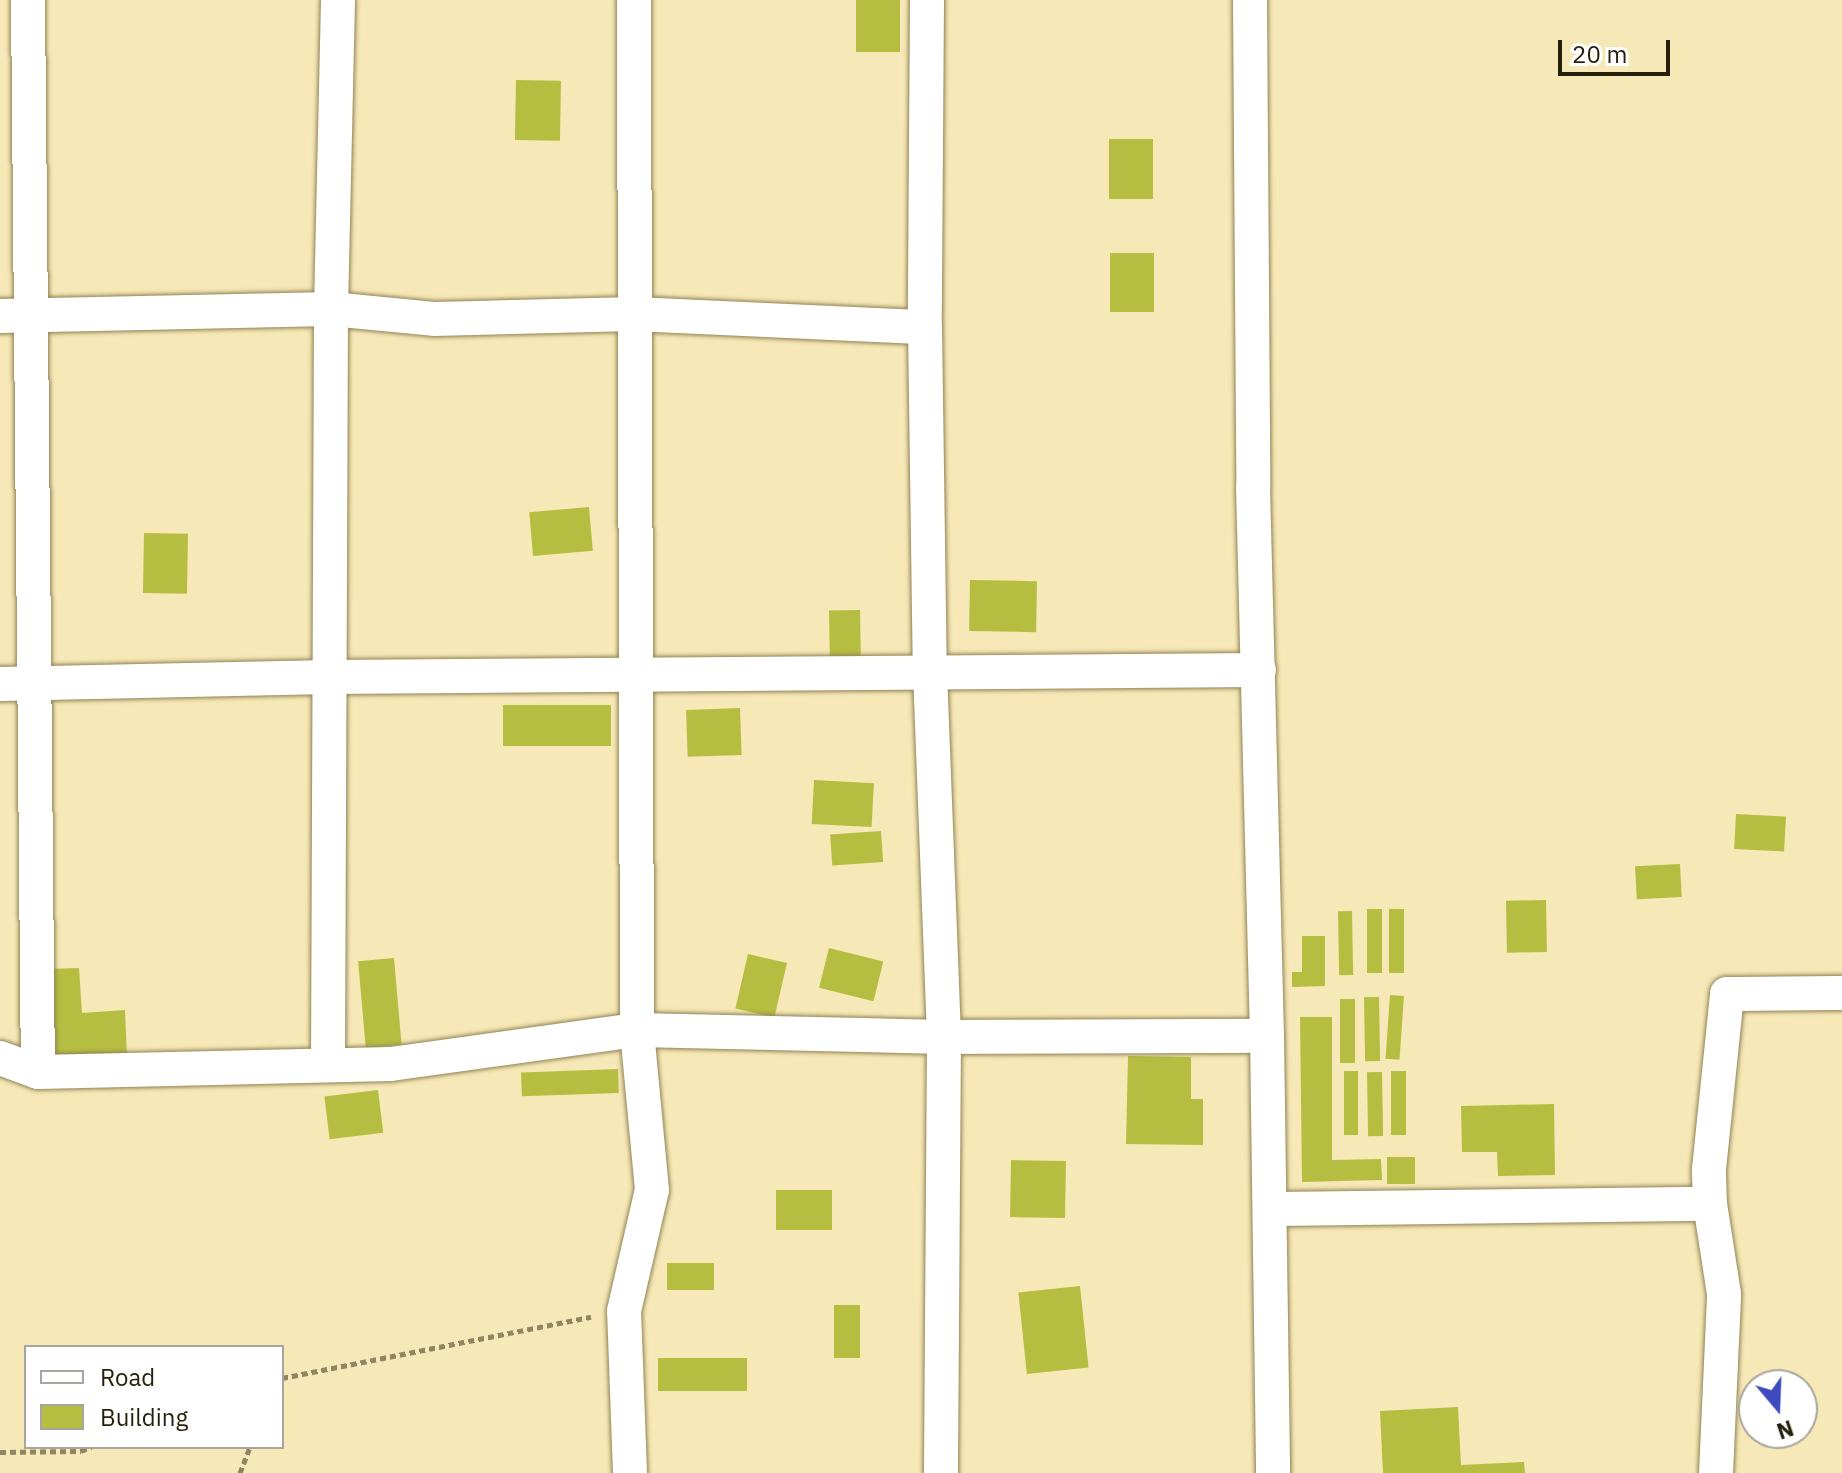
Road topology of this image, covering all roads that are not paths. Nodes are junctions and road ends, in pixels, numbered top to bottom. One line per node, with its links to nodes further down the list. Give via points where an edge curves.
1 (28, 0): 8 (street)
2 (338, 0): 6 (street)
3 (634, 0): 7 (street)
4 (927, 0): 9 (street)
5 (1250, 0): 10 (street)
6 (331, 309): 7 (street, via 434,319); 8 (street); 13 (street)
7 (634, 314): 9 (street); 12 (street)
8 (14, 316): 14 (street)
9 (925, 327): 11 (street)
10 (1259, 670): 11 (street); 17 (street)
11 (930, 672): 12 (street); 18 (street)
12 (633, 674): 13 (street); 16 (street)
13 (329, 677): 14 (street); 20 (street)
14 (17, 684): 21 (street)
15 (1842, 993): 22 (street, via 1727,994)
16 (637, 1030): 18 (street); 20 (street, via 391,1064); 24 (street, via 652,1190 624,1311)
17 (1267, 1036): 18 (street); 23 (street)
18 (944, 1037): 25 (street)
19 (0, 1058): 21 (street)
20 (328, 1064): 21 (street)
21 (38, 1072)
22 (1710, 1204): 23 (street); 27 (street, via 1724,1294)
23 (1272, 1209): 26 (street)
24 (630, 1473)
25 (941, 1473)
26 (1273, 1473)
27 (1716, 1473)

